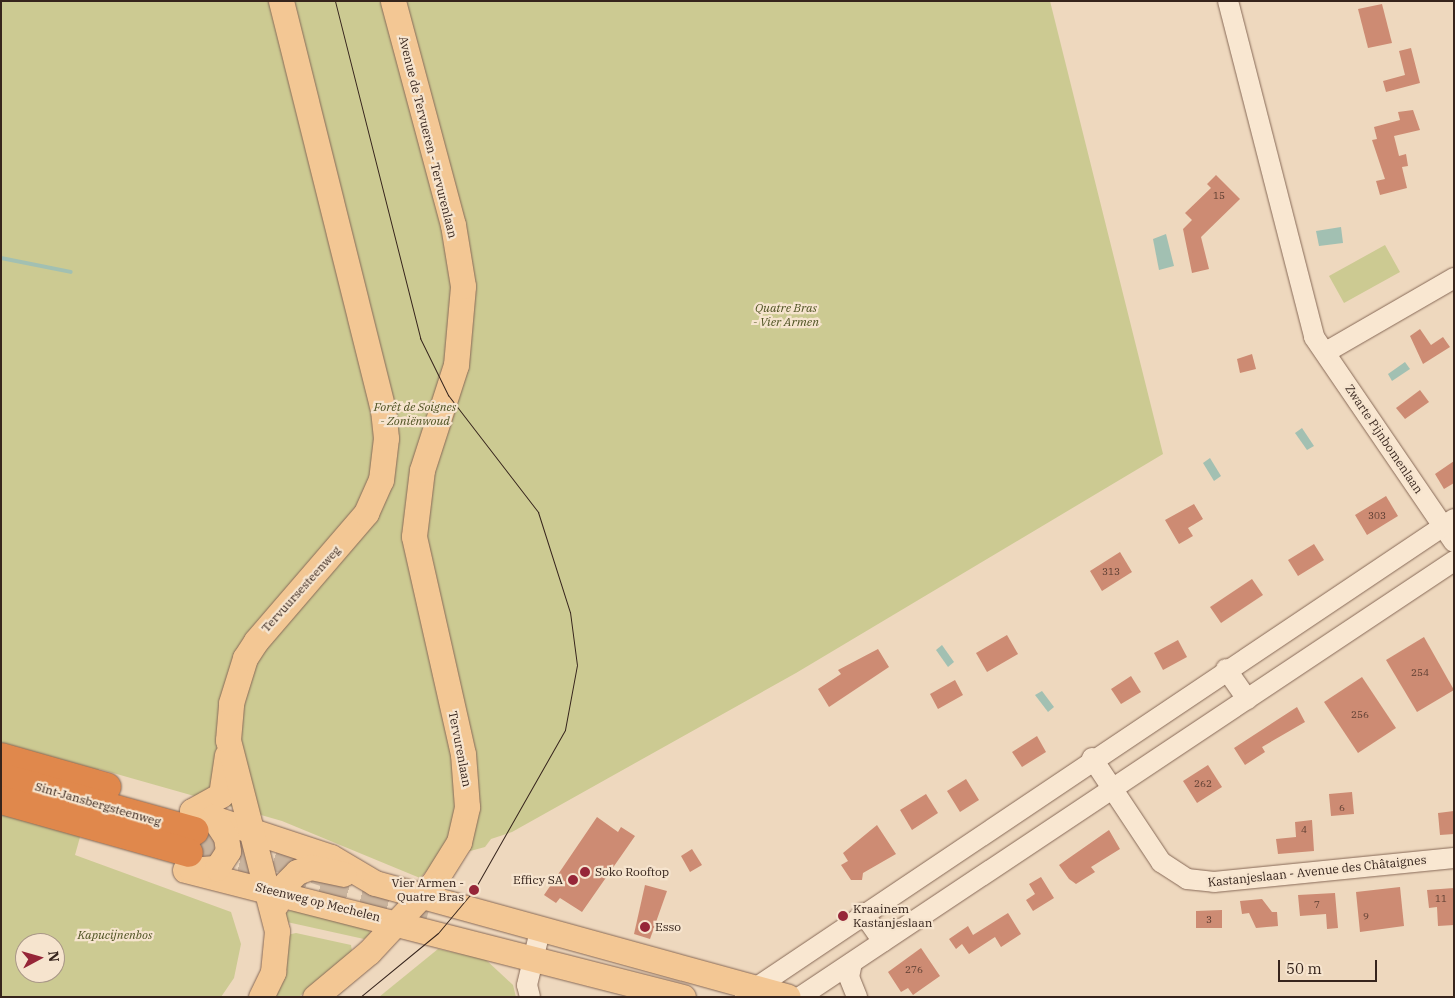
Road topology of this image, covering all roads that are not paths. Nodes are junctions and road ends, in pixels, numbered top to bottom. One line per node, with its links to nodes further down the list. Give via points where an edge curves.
1 (280, 1): 11 (main road, Tervuursesteenweg, via 383,410 385,458 374,497 354,530 268,624 245,658 231,704)
2 (394, 1): 7 (main road, Avenue de Tervueren - Tervurenlaan, via 453,225 463,286 456,365 422,470)
3 (1228, 1): 5 (street, Zwarte Pijnbomenlaan, via 1314,338)
4 (1454, 278): 5 (street)
5 (1326, 352): 6 (street, Zwarte Pijnbomenlaan)
6 (1450, 529): 9 (street)
7 (414, 536): 21 (main road, Tervurenlaan, via 469,787 464,827)
8 (1454, 561): 10 (street)
9 (1226, 670): 10 (street); 13 (street)
10 (1247, 699): 15 (street)
11 (228, 740): 18 (main road, Tervuursesteenweg); 19 (main road, via 221,795)
12 (1, 757): 19 (highway)
13 (1092, 758): 15 (street, Kastanjeslaan - Avenue des Châtaignes); 26 (street)
14 (1, 777): 19 (highway, Sint-Jansbergsteenweg)
15 (1114, 790): 20 (street, Kastanjeslaan - Avenue des Châtaignes, via 1161,862 1177,875 1200,882); 29 (street)
16 (1, 800): 19 (highway, Sint-Jansbergsteenweg)
17 (1, 819): 19 (highway)
18 (252, 828): 19 (main road); 22 (main road, via 332,858); 23 (main road, Tervuursesteenweg)
19 (195, 837): 23 (main road, Steenweg op Mechelen)
20 (1454, 858)
21 (450, 860): 24 (main road, Tervurenlaan); 25 (main road)
22 (375, 883): 23 (main road, via 311,868 297,872); 24 (main road)
23 (273, 889): 27 (main road, Steenweg op Mechelen); 33 (main road, via 273,972)
24 (420, 896): 25 (main road); 27 (main road, Tervurenlaan)
25 (461, 909): 28 (main road)
26 (863, 913): 29 (street); 32 (street)
27 (398, 923): 30 (main road, Steenweg op Mechelen); 34 (main road, Tervurenlaan)
28 (540, 931): 30 (street); 32 (main road)
29 (883, 942): 31 (street)
30 (533, 957): 35 (street, via 527,985); 36 (main road, Steenweg op Mechelen)
31 (852, 963): 38 (street); 39 (street, via 850,977)
32 (747, 992): 37 (main road)
33 (261, 997)
34 (315, 997)
35 (530, 997)
36 (682, 997)
37 (788, 997)
38 (800, 997)
39 (856, 997)

